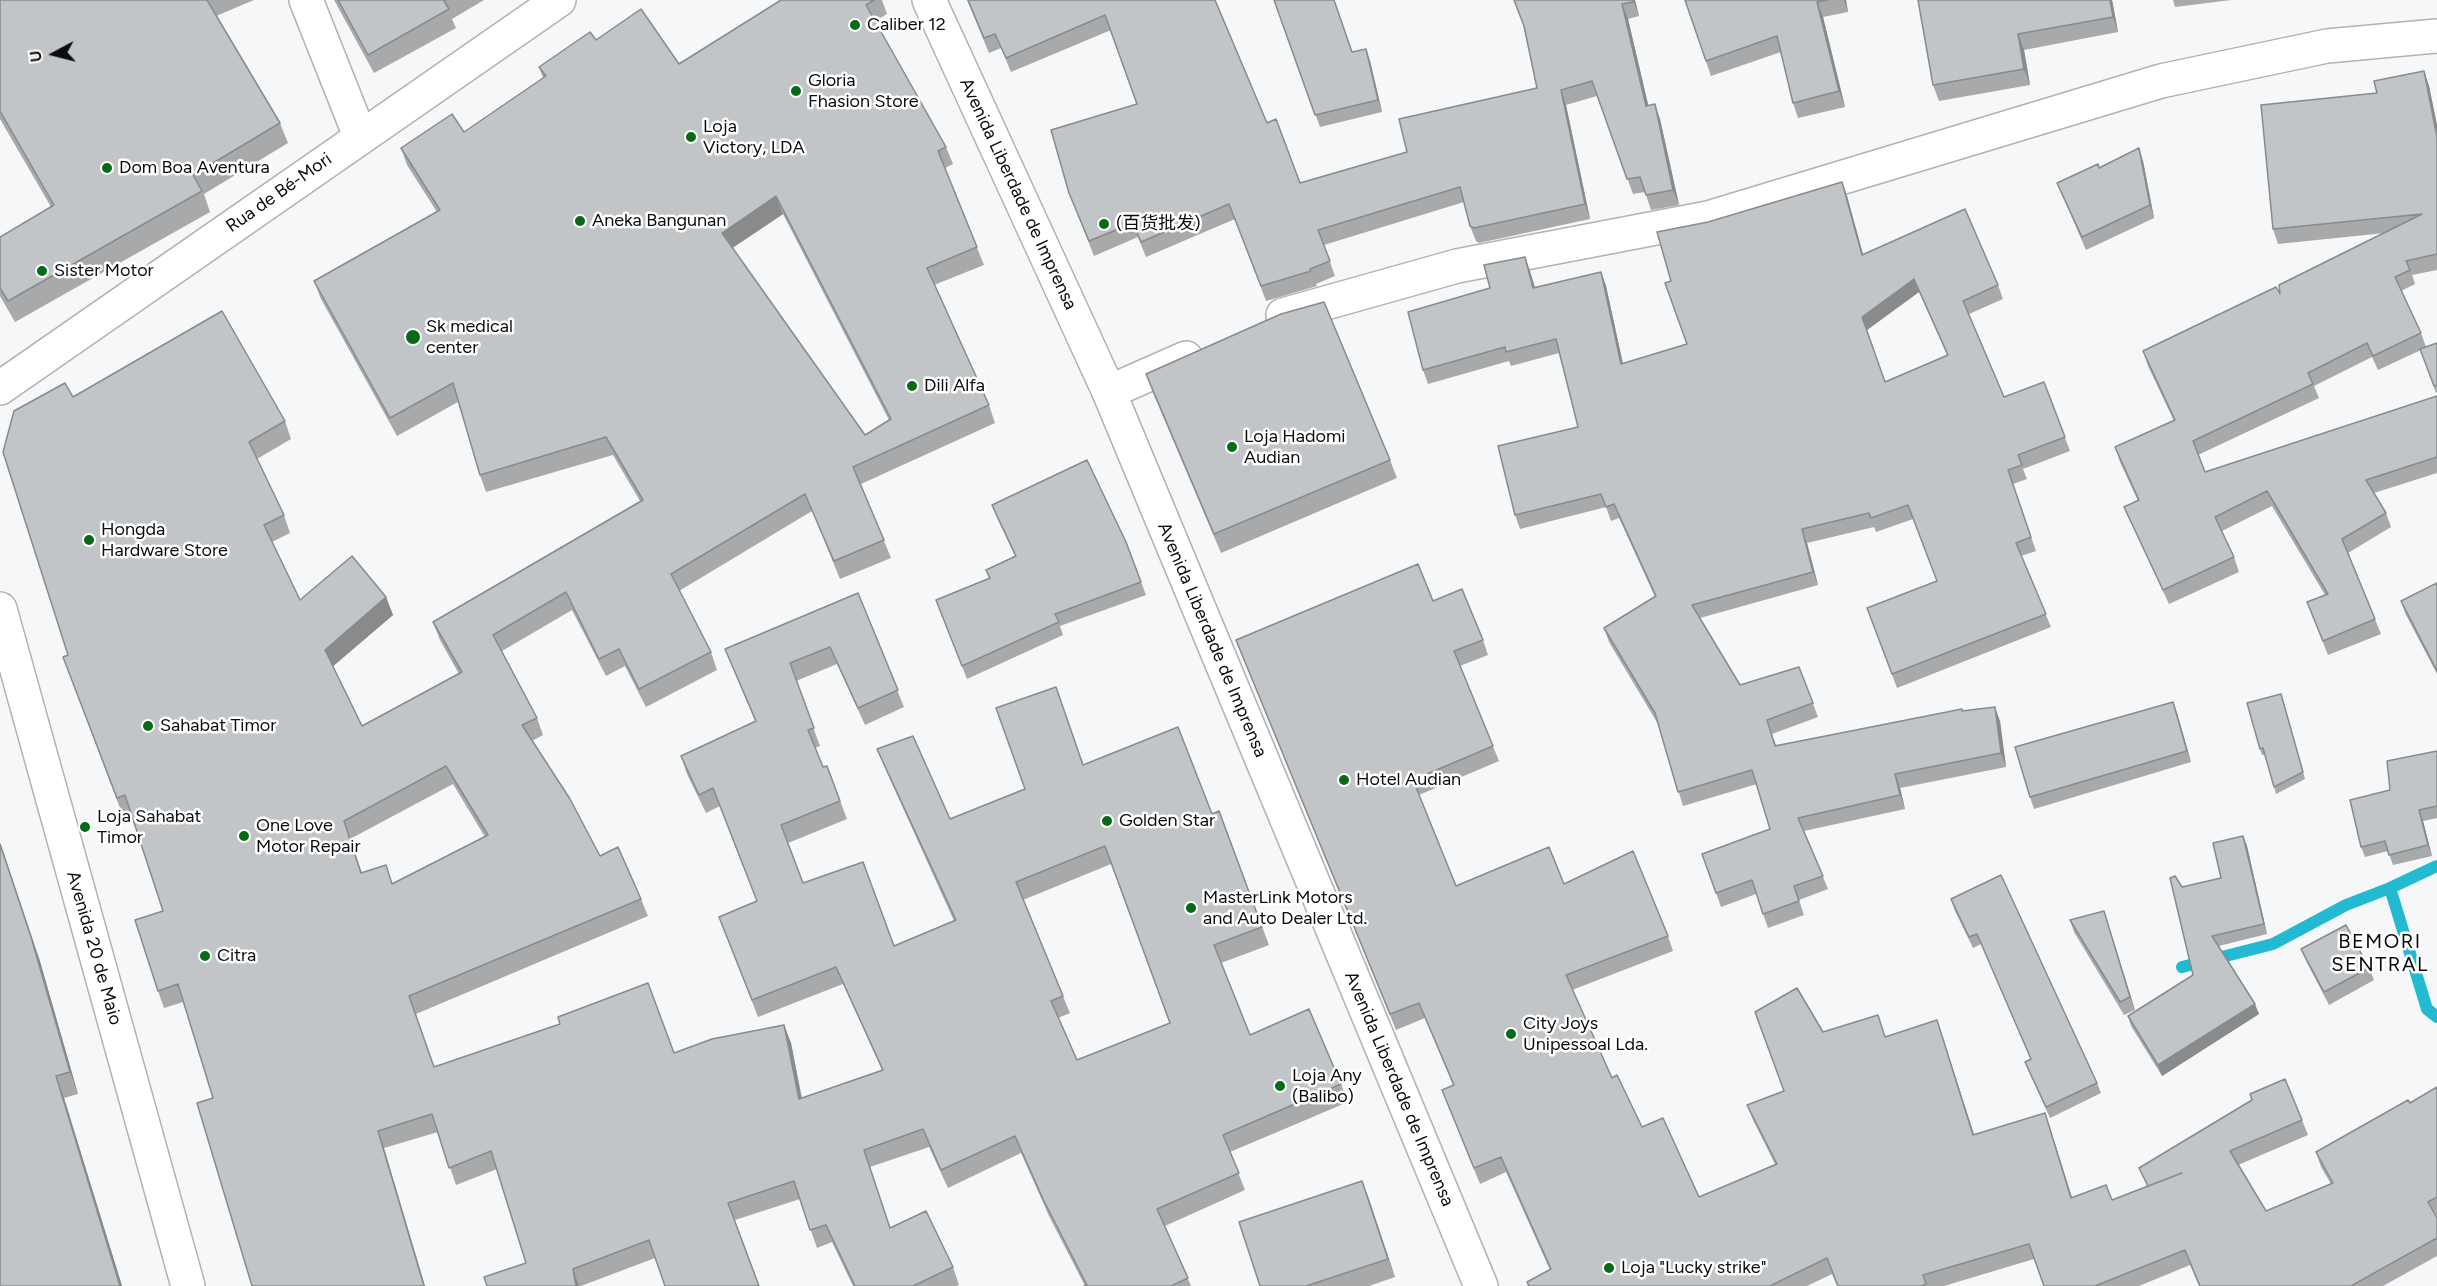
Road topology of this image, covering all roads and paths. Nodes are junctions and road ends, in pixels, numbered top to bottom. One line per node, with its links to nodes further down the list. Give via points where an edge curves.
1 (306, 0): 5 (main road)
2 (559, 0): 5 (main road, Rua de Bé-Mori)
3 (929, 0): 9 (main road, Avenida Liberdade de Imprensa)
4 (2437, 36): 6 (main road, via 2327,46 2161,81 1708,218 1457,266 1281,315)
5 (360, 136): 8 (main road, Rua de Bé-Mori)
6 (1260, 325)
7 (1217, 344): 9 (main road)
8 (0, 388)
9 (1109, 393): 12 (main road, Avenida Liberdade de Imprensa)
10 (0, 609): 11 (main road, Avenida 20 de Maio)
11 (188, 1286)
12 (1481, 1286)

